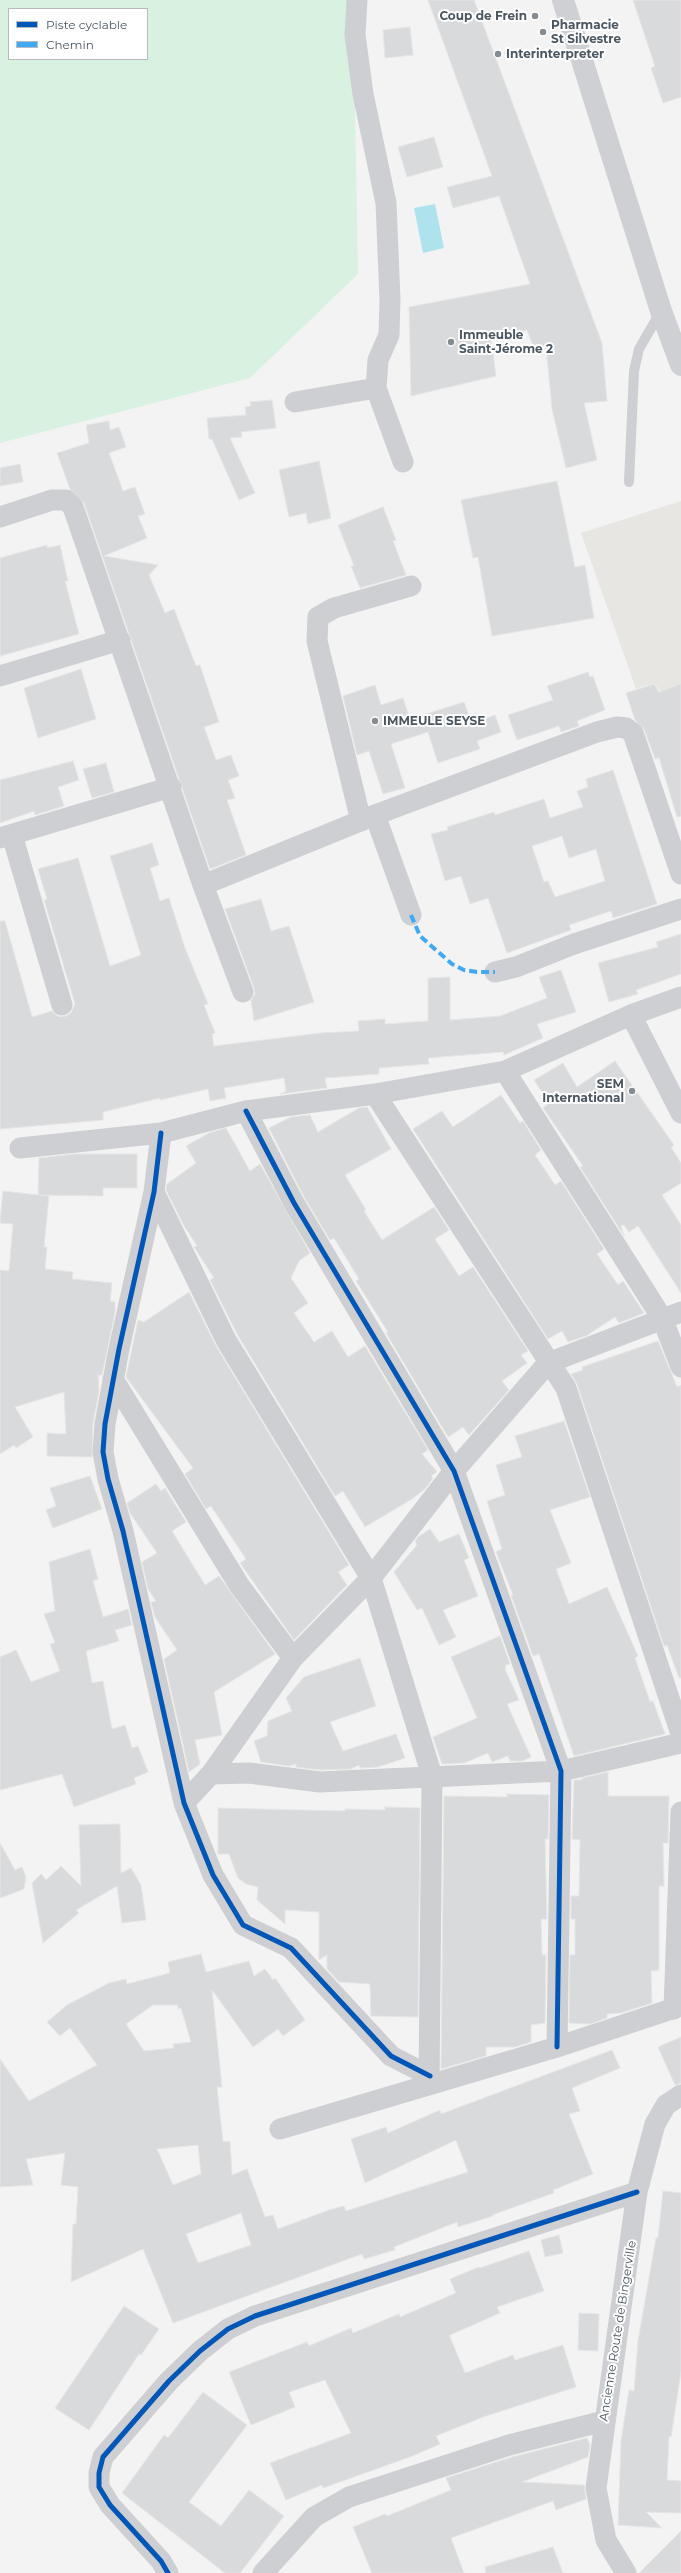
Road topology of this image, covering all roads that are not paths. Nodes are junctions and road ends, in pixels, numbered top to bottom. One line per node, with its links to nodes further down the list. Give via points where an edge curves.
1 (357, 0): 5 (street, via 355,35 359,65 386,203 389,335 378,360)
2 (563, 0): 3 (main road)
3 (661, 311): 4 (main road); 8 (lane, via 639,349 634,371)
4 (681, 366)
5 (376, 388): 6 (street); 7 (street)
6 (295, 402)
7 (404, 462)
8 (630, 482)
9 (0, 517): 11 (street, via 52,500 66,500 73,507)
10 (410, 586): 14 (street, via 334,608 318,617 317,641)
11 (120, 640): 12 (street); 13 (street)
12 (0, 676)
13 (171, 787): 15 (street); 17 (street)
14 (368, 818): 16 (street, via 597,732 617,727 626,728 633,733); 17 (street); 19 (street)
15 (6, 837): 23 (street)
16 (681, 874)
17 (203, 885): 21 (street)
18 (681, 909): 20 (street, via 574,944 516,967)
19 (411, 915)
20 (495, 972)
21 (243, 992)
22 (681, 997): 24 (street)
23 (62, 1005)
24 (631, 1015): 25 (street); 28 (street)
25 (505, 1071): 26 (street); 32 (street)
26 (375, 1094): 27 (street); 33 (street)
27 (246, 1111): 29 (street); 36 (street, via 294,1204)
28 (681, 1113)
29 (161, 1133): 30 (street); 31 (street)
30 (20, 1148)
31 (154, 1192): 35 (street); 37 (street, via 226,1340)
32 (672, 1315): 33 (street); 34 (street)
33 (548, 1363): 36 (street); 39 (street, via 566,1388)
34 (681, 1368)
35 (113, 1378): 38 (street, via 239,1585); 44 (street, via 105,1424 104,1452 108,1479 123,1531)
36 (454, 1471): 37 (street); 41 (street)
37 (371, 1578): 38 (street); 43 (street)
38 (293, 1658): 42 (street)
39 (681, 1734)
40 (681, 1743): 41 (street)
41 (561, 1771): 43 (street); 47 (street)
42 (211, 1774): 43 (street, via 248,1774 320,1782); 44 (street)
43 (432, 1776): 48 (street)
44 (184, 1803): 48 (street, via 213,1875 243,1924 291,1948 391,2056)
45 (681, 1812): 46 (street)
46 (677, 2007): 47 (street)
47 (557, 2047): 48 (street)
48 (430, 2079): 50 (street)
49 (681, 2095): 51 (street, Ancienne Route de Bingerville, via 666,2105 655,2124)
50 (280, 2129)
51 (637, 2192): 52 (street, Ancienne Route de Bingerville); 53 (street, via 255,2316 228,2329 200,2351 169,2381 116,2442 103,2458 99,2473 99,2487 110,2505 161,2561)
52 (604, 2421): 54 (street, via 509,2446 349,2497 314,2517); 55 (street, Ancienne Route de Bingerville, via 596,2488 606,2540)
53 (168, 2573)
54 (263, 2573)
55 (626, 2573)

